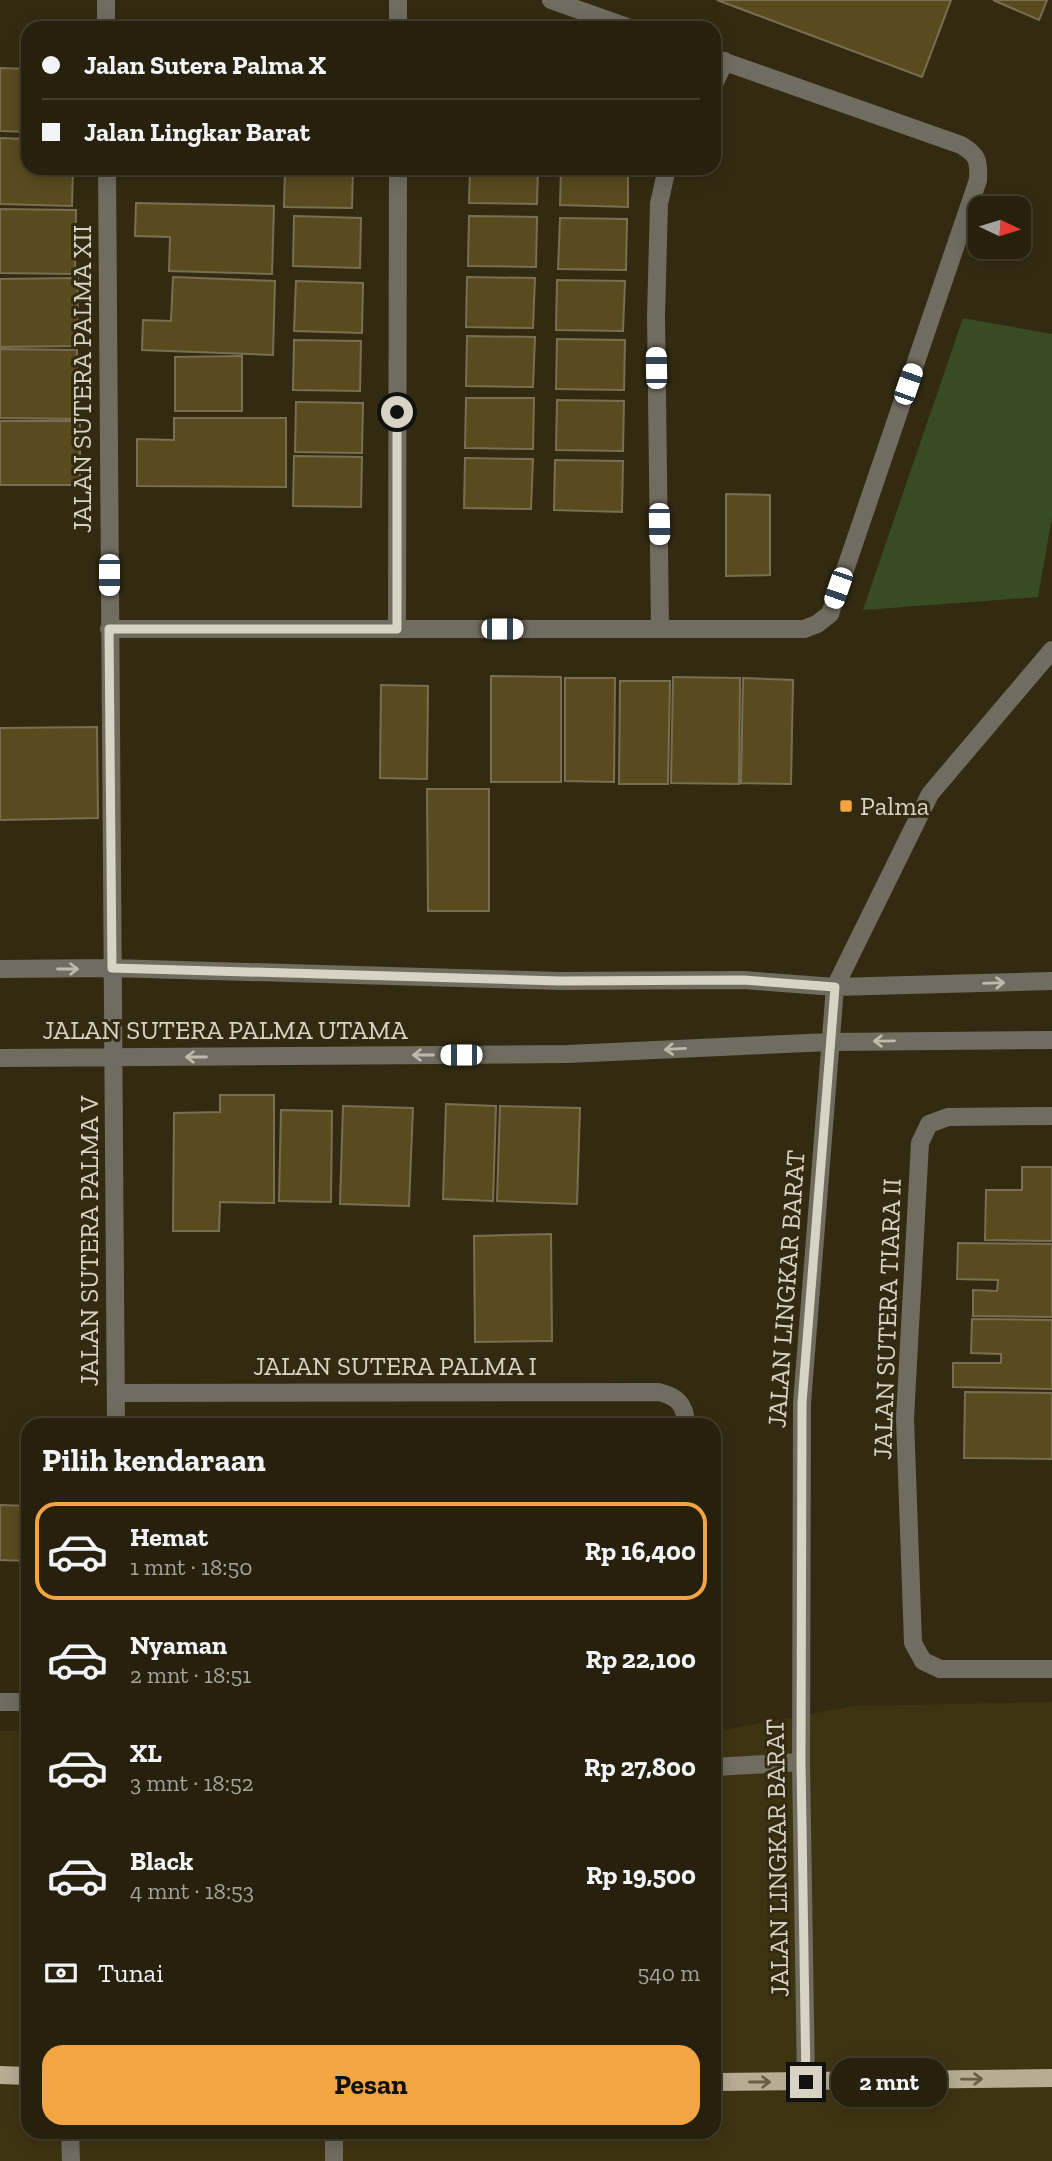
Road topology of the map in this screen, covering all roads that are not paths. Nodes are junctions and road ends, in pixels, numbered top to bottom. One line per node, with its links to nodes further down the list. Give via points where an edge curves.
1 (106, 0): 4 (street)
2 (398, 0): 5 (street)
3 (551, 0): 6 (street)
4 (106, 21)
5 (398, 21)
6 (610, 21)
7 (721, 60): 13 (street, via 961,145 973,152 979,165 978,180 830,614 804,629)
8 (107, 175): 11 (street, JALAN SUTERA PALMA XII)
9 (398, 175): 12 (street)
10 (665, 175): 13 (street, via 659,204 656,316)
11 (109, 629): 12 (street); 15 (street, JALAN SUTERA PALMA XII)
12 (397, 629): 13 (street)
13 (660, 629)
14 (1052, 650): 18 (street, JALAN LINGKAR BARAT, via 930,794)
15 (112, 968): 16 (street, JALAN SUTERA PALMA UTAMA, one-way to 15); 18 (street, JALAN SUTERA PALMA UTAMA, via 560,981 743,980); 21 (street, JALAN SUTERA PALMA V)
16 (0, 969)
17 (1052, 981): 18 (street, JALAN SUTERA PALMA UTAMA, one-way to 17)
18 (835, 987): 20 (street, JALAN LINGKAR BARAT)
19 (1052, 1040): 20 (street, JALAN SUTERA PALMA UTAMA, one-way to 20)
20 (830, 1042): 21 (street, JALAN SUTERA PALMA UTAMA, one-way to 21, via 568,1054); 30 (street, JALAN LINGKAR BARAT, via 802,1403)
21 (113, 1057): 22 (street, JALAN SUTERA PALMA UTAMA); 24 (street, JALAN SUTERA PALMA V)
22 (0, 1058)
23 (1052, 1116): 27 (street, JALAN SUTERA TIARA II, via 948,1117 929,1124 920,1143 905,1418 913,1643 923,1661 940,1669)
24 (116, 1393): 25 (street, JALAN SUTERA PALMA V); 26 (street, JALAN SUTERA PALMA I, via 658,1392 674,1395)
25 (116, 1418)
26 (685, 1418)
27 (1052, 1669)
28 (0, 1702): 29 (street)
29 (21, 1702)
30 (801, 1762): 31 (street); 36 (street, JALAN LINGKAR BARAT)
31 (721, 1767)
32 (0, 2075): 33 (main road)
33 (21, 2076)
34 (1052, 2078): 36 (main road, one-way to 34)
35 (721, 2082): 36 (main road, one-way to 36)
36 (806, 2082)
37 (70, 2139): 39 (street)
38 (334, 2139): 40 (street)
39 (71, 2161)
40 (334, 2161)

